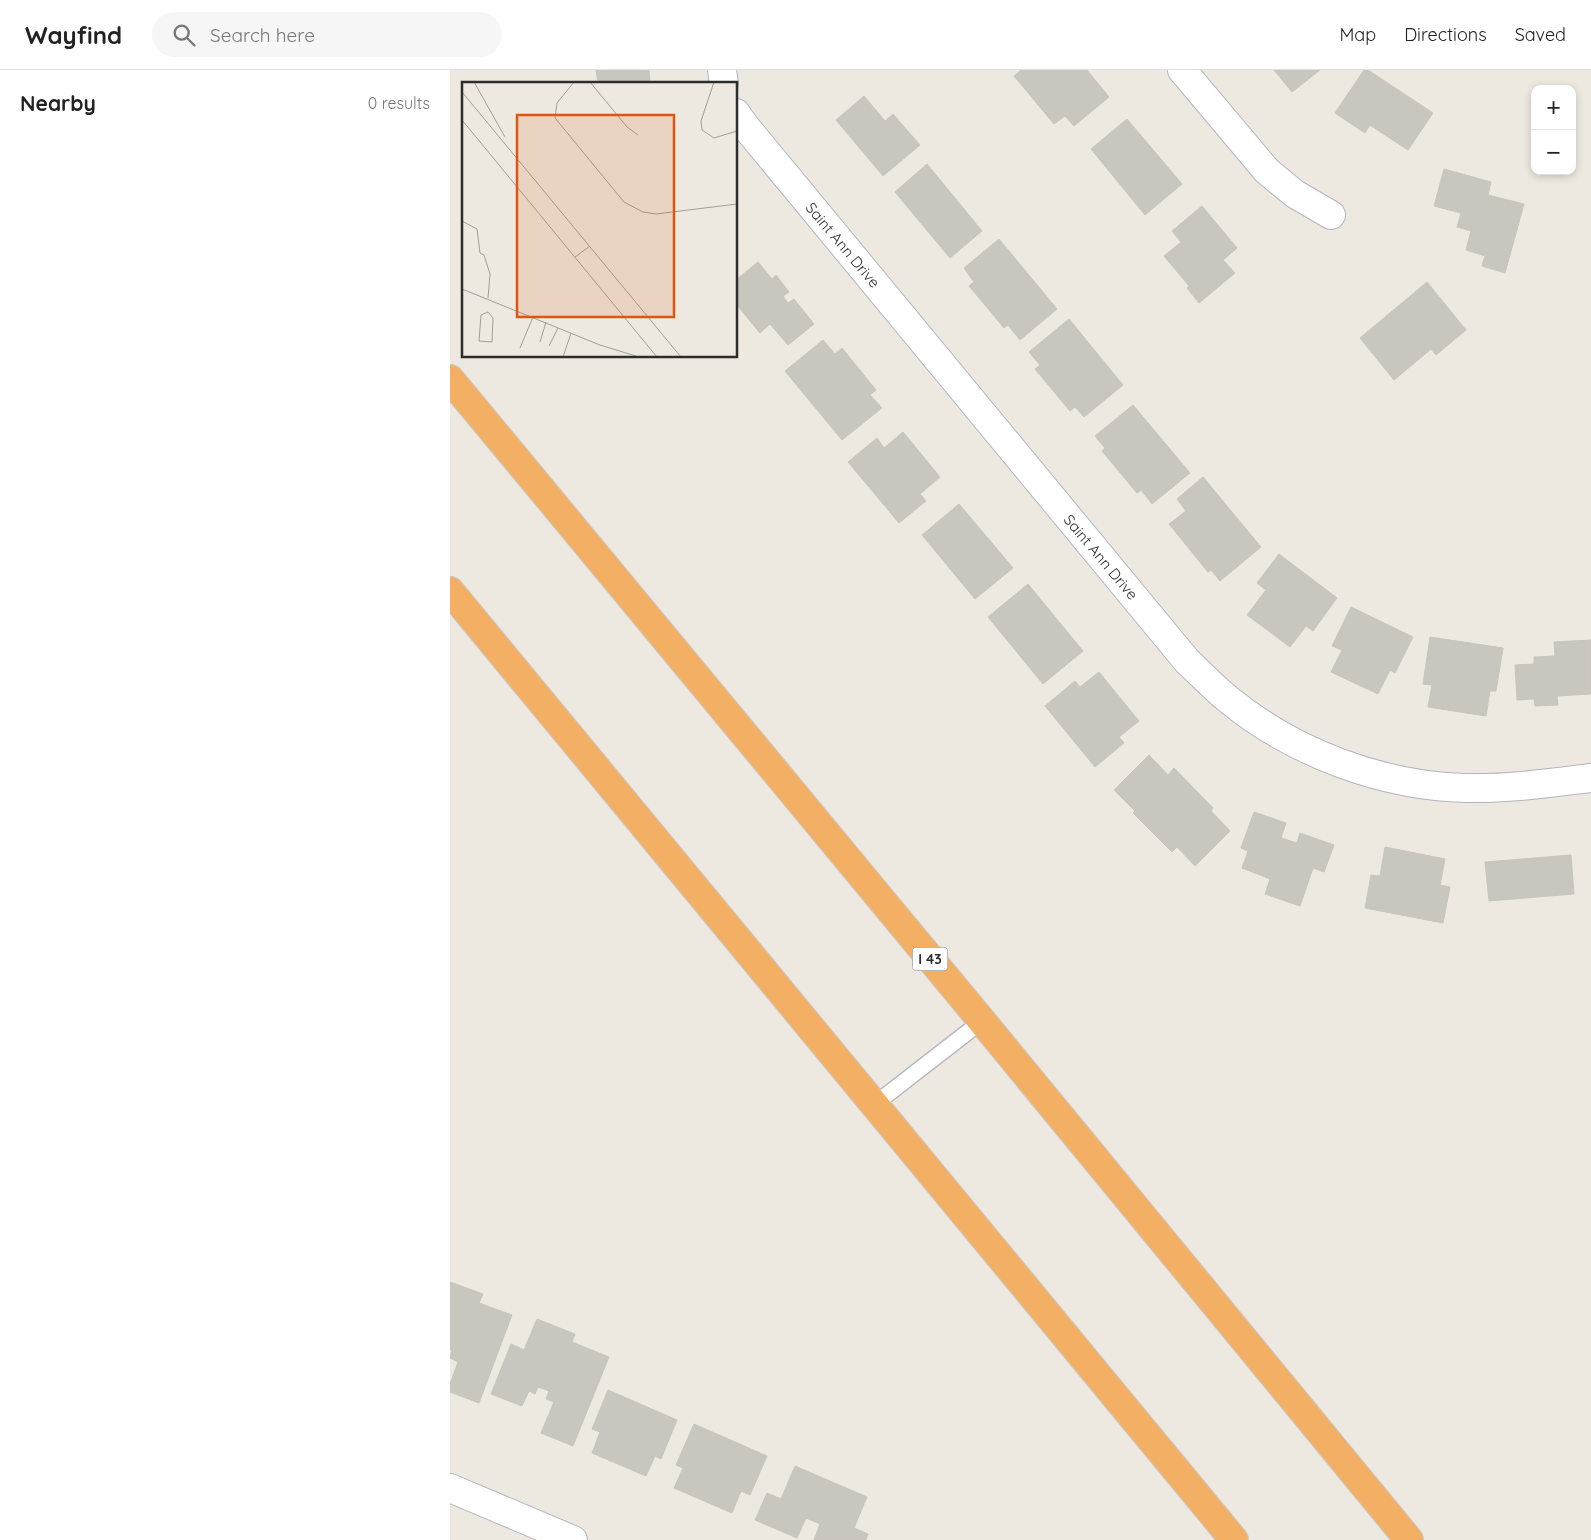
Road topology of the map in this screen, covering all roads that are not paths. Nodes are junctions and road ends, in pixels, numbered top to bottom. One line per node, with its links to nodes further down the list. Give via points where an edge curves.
1 (1182, 70): 3 (street, via 1267,171 1295,194)
2 (738, 116): 6 (street, Saint Ann Drive, via 1187,661 1229,700 1314,752 1367,772 1416,783 1465,788 1515,787)
3 (1331, 215)
4 (450, 379): 7 (highway, I 43)
5 (450, 591): 8 (highway)
6 (1591, 778)
7 (982, 1021): 8 (lane); 12 (highway, I 43)
8 (875, 1104): 11 (highway)
9 (450, 1488): 10 (street)
10 (568, 1539)
11 (1234, 1540)
12 (1409, 1540)

